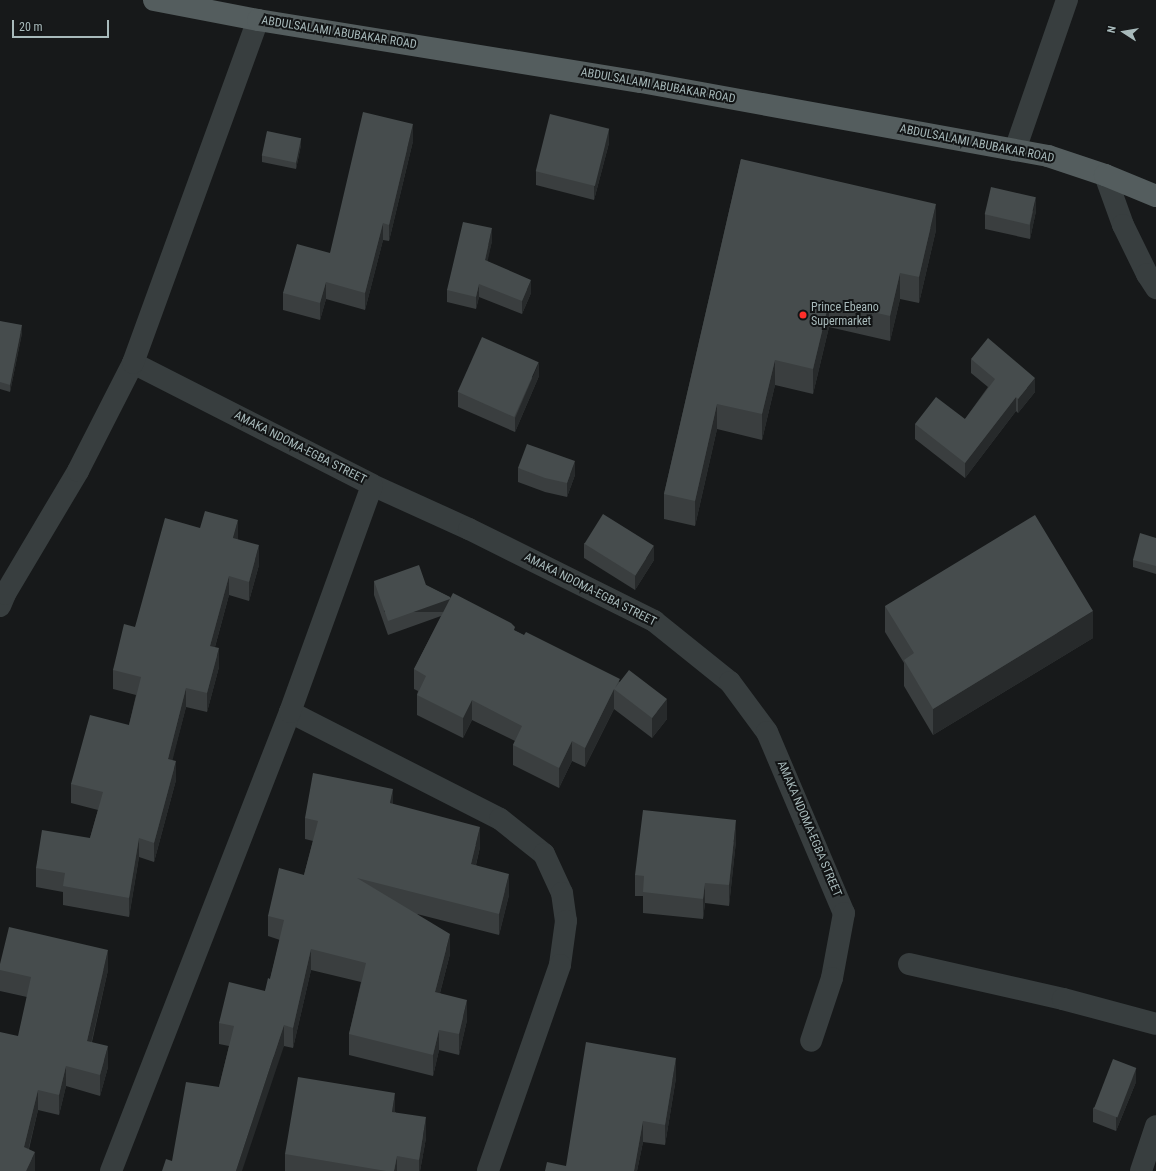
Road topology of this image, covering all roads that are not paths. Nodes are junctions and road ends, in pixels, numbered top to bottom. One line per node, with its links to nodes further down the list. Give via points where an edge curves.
1 (154, 0): 3 (main road, ABDULSALAMI ABUBAKAR ROAD)
2 (1067, 0): 4 (street)
3 (258, 20): 4 (main road, ABDULSALAMI ABUBAKAR ROAD, via 641,82); 8 (street)
4 (1015, 150): 5 (main road, ABDULSALAMI ABUBAKAR ROAD, via 1048,156)
5 (1105, 175): 6 (main road, ABDULSALAMI ABUBAKAR ROAD); 7 (street, via 1123,225)
6 (1156, 196)
7 (1156, 288)
8 (133, 363): 9 (street, AMAKA NDOMA-EGBA STREET); 10 (street, via 78,471)
9 (372, 485): 11 (street); 14 (street, AMAKA NDOMA-EGBA STREET, via 469,529 654,621 730,682 767,732 844,913 832,978)
10 (0, 606)
11 (290, 712): 16 (street); 17 (street, via 500,819 544,854 562,893 566,921 560,965)
12 (909, 964): 13 (street, via 1063,999)
13 (1156, 1024)
14 (811, 1041)
15 (1156, 1126): 18 (street)
16 (111, 1171)
17 (488, 1171)
18 (1141, 1171)

